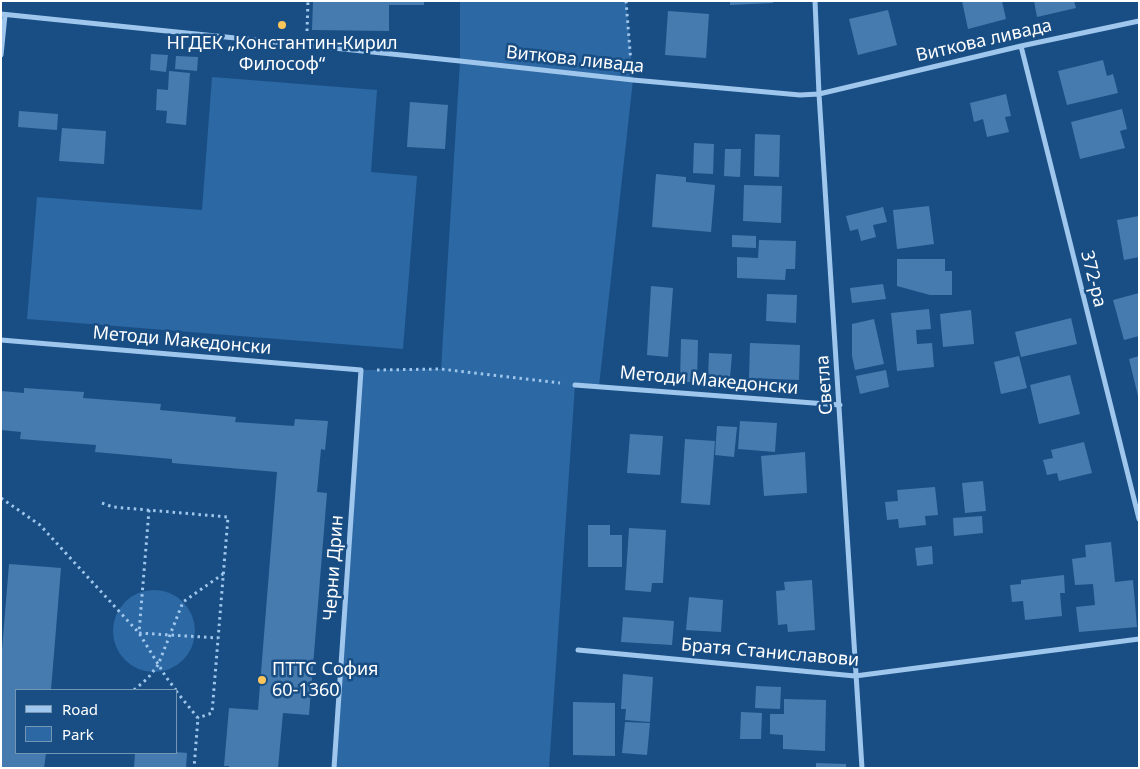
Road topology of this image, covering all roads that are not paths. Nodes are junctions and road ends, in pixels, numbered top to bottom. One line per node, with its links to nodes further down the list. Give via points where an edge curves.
1 (815, 1): 6 (street, Светла)
2 (3, 14): 5 (street); 6 (street, Виткова ливада, via 633,80 800,96)
3 (1139, 21): 4 (street, Виткова ливада)
4 (1021, 46): 6 (street, Виткова ливада); 11 (street, 372-ра)
5 (1, 55)
6 (819, 94): 10 (street, Светла)
7 (1, 340): 8 (street, Методи Македонски)
8 (361, 370): 15 (street, Черни Дрин)
9 (575, 385): 10 (street, Методи Македонски)
10 (840, 405): 14 (street, Светла)
11 (1139, 519)
12 (1139, 639): 14 (street, Братя Станиславови)
13 (578, 650): 14 (street, Братя Станиславови)
14 (855, 676): 16 (street, Светла)
15 (334, 768)
16 (862, 768)

